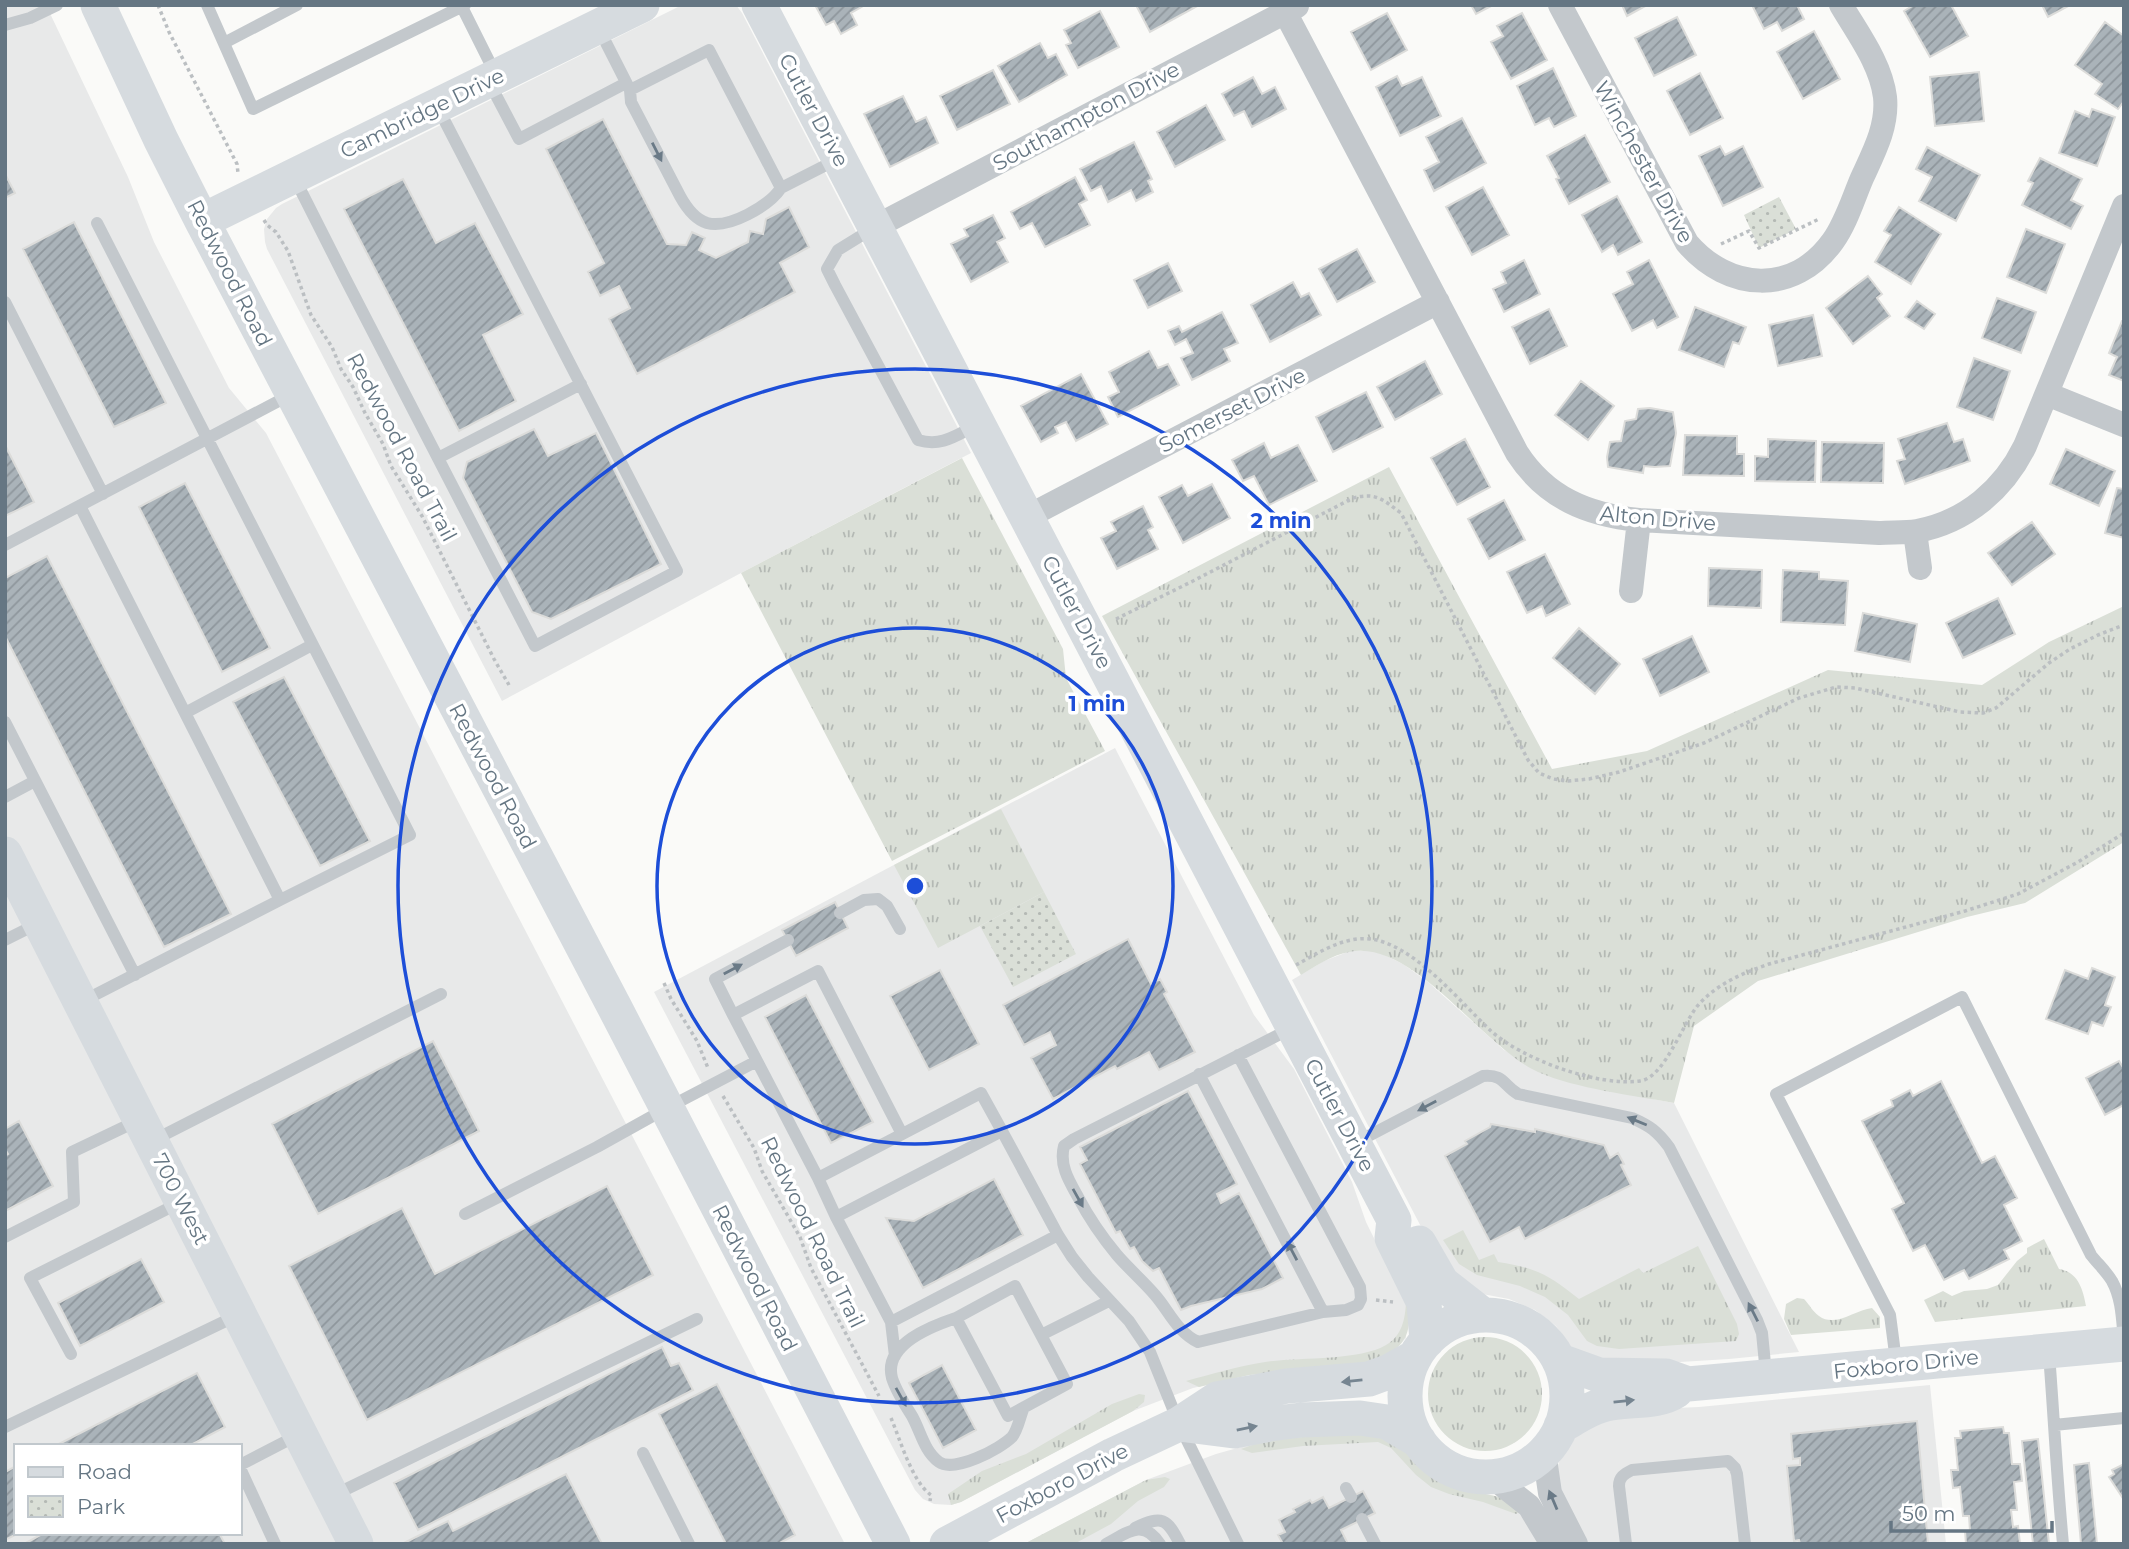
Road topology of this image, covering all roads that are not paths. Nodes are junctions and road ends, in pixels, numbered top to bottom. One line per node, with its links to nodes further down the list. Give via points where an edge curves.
1 (57, 5): 11 (lane)
2 (98, 5): 21 (street, Redwood Road)
3 (207, 5): 13 (lane)
4 (297, 5): 13 (lane)
5 (642, 5): 12 (street, Cambridge Drive)
6 (759, 5): 17 (street, Cutler Drive)
7 (1560, 5): 8 (street, Winchester Drive, via 1687,243 1700,258 1730,276 1775,280 1802,271 1837,234 1884,124 1879,72)
8 (1842, 5)
9 (463, 6): 13 (lane, via 253,109); 14 (lane)
10 (1291, 9): 23 (street, Southampton Drive); 25 (street, Alton Drive)
11 (5, 25)
12 (598, 27): 14 (street, Cambridge Drive); 15 (lane)
13 (224, 43)
14 (492, 79): 15 (lane, via 519,139); 16 (street, Cambridge Drive)
15 (628, 87): 19 (lane, via 709,50); 19 (lane, one-way to 19, via 631,102 680,196 706,223 738,219)
16 (437, 106): 18 (street, Cambridge Drive); 26 (lane)
17 (839, 159): 19 (lane); 23 (street, Cutler Drive)
18 (294, 176): 21 (street, Cambridge Drive); 32 (lane)
19 (781, 188)
20 (2124, 206): 28 (street, Alton Drive)
21 (202, 221): 27 (street, Redwood Road)
22 (97, 223): 31 (lane)
23 (875, 227): 29 (street, Cutler Drive); 29 (lane, via 838,250 827,269 835,285 918,440 932,444)
24 (5, 302): 33 (lane)
25 (1438, 302): 35 (street, Somerset Drive); 36 (street, Alton Drive, via 1525,465 1549,489 1588,511)
26 (581, 384): 32 (lane); 32 (lane, via 677,571 535,646)
27 (293, 394): 31 (lane); 61 (street, Redwood Road)
28 (2047, 394): 30 (street); 37 (street, Alton Drive, via 2016,465 1997,488 1957,518)
29 (978, 424): 35 (street, Cutler Drive)
30 (2124, 425)
31 (206, 439): 33 (lane); 41 (lane)
32 (438, 458)
33 (103, 494): 34 (lane)
34 (80, 506): 38 (lane); 42 (lane)
35 (1027, 517): 57 (street, Cutler Drive)
36 (1639, 520): 37 (street, Alton Drive); 40 (street)
37 (1915, 532): 39 (street)
38 (5, 545)
39 (1920, 568)
40 (1631, 591)
41 (312, 645): 42 (lane); 47 (lane, via 410,835)
42 (185, 713): 47 (lane)
43 (5, 722): 44 (lane)
44 (35, 781): 45 (lane); 53 (lane)
45 (5, 797)
46 (5, 854): 49 (street, 700 West)
47 (280, 900): 53 (lane)
48 (840, 913): 50 (lane, via 864,900 878,899)
49 (40, 922): 51 (lane); 55 (street, 700 West)
50 (900, 929)
51 (5, 940)
52 (788, 940): 56 (lane, one-way to 52, via 715,979)
53 (135, 975): 55 (lane)
54 (442, 994): 62 (lane)
55 (80, 1002): 62 (street, 700 West)
56 (733, 1015): 59 (lane); 64 (lane, via 818,971)
57 (1293, 1027): 58 (lane); 65 (street, Cutler Drive)
58 (1238, 1055): 60 (lane); 76 (lane, via 1360,1287 1361,1299 1353,1308)
59 (757, 1061): 61 (lane); 66 (lane)
60 (1199, 1074): 76 (lane, one-way to 60); 76 (lane, one-way to 76, via 1063,1146 1064,1170 1092,1222 1189,1338 1198,1342)
61 (667, 1108): 68 (lane); 110 (street, Redwood Road)
62 (146, 1130): 67 (street, 700 West); 72 (lane, via 72,1152 74,1202)
63 (1002, 1131): 64 (lane, via 981,1093); 69 (lane); 71 (lane)
64 (902, 1134): 66 (lane)
65 (1355, 1144): 70 (street, Cutler Drive); 90 (lane, one-way to 65, via 1760,1327 1669,1147 1648,1125 1518,1094 1492,1075)
66 (818, 1178): 69 (lane)
67 (182, 1202): 77 (street, 700 West); 86 (lane, via 30,1278)
68 (465, 1214)
69 (836, 1217): 81 (lane)
70 (1394, 1220): 78 (street, Cutler Drive, via 1410,1228 1442,1283); 84 (street, Cutler Drive, via 1392,1238 1423,1303)
71 (1058, 1235): 73 (lane); 75 (lane)
72 (5, 1237)
73 (1004, 1264): 74 (lane); 81 (lane)
74 (1015, 1286): 79 (lane); 82 (lane)
75 (1109, 1301): 82 (lane); 94 (lane, via 1150,1352)
76 (1323, 1312)
77 (239, 1314): 96 (lane); 97 (street, 700 West)
78 (1483, 1315): 84 (street, via 1452,1322); 88 (street, via 1522,1324 1544,1339)
79 (956, 1318): 87 (lane, via 905,1343); 92 (lane, via 1007,1416)
80 (697, 1319): 104 (lane)
81 (891, 1322): 87 (lane)
82 (1041, 1335): 92 (lane, via 1067,1384)
83 (2124, 1342): 85 (street, Foxboro Drive); 89 (lane, via 2119,1298 2112,1281 2091,1255 1962,998 1776,1094 1890,1315)
84 (1421, 1349): 94 (street, Foxboro Drive, one-way to 94, via 1388,1373 1369,1379 1229,1396); 99 (street, via 1409,1371 1405,1400)
85 (2048, 1351): 89 (street, Foxboro Drive); 95 (lane)
86 (71, 1354)
87 (895, 1356): 92 (lane, one-way to 92, via 894,1384 924,1444 940,1463 963,1464 1007,1440 1014,1435)
88 (1560, 1361): 91 (street, Foxboro Drive, via 1600,1375 1666,1376); 98 (street, via 1567,1400)
89 (1896, 1365): 90 (street, Foxboro Drive)
90 (1767, 1378): 91 (street, Foxboro Drive)
91 (1688, 1384): 98 (street, Foxboro Drive, one-way to 91, via 1599,1406 1668,1397)
92 (1024, 1407)
93 (2124, 1418): 95 (lane)
94 (1179, 1424): 99 (street, one-way to 99, via 1234,1431 1301,1420 1360,1418 1387,1422); 111 (street, Foxboro Drive); 115 (lane)
95 (2054, 1425): 121 (lane)
96 (5, 1427)
97 (300, 1434): 101 (lane); 104 (street, 700 West)
98 (1552, 1439): 103 (street, via 1535,1460); 118 (street, one-way to 98, via 1550,1493)
99 (1419, 1441): 103 (street, via 1450,1468)
100 (643, 1454): 109 (lane)
101 (242, 1465)
102 (242, 1470): 107 (lane)
103 (1492, 1476): 117 (street, via 1529,1506)
104 (332, 1496): 108 (street, 700 West)
105 (1362, 1519): 116 (lane)
106 (1133, 1530): 112 (lane); 113 (lane, via 1149,1531); 114 (lane, via 1162,1520)
107 (275, 1544)
108 (356, 1544)
109 (689, 1544)
110 (893, 1544)
111 (947, 1544)
112 (1105, 1544)
113 (1160, 1544)
114 (1180, 1544)
115 (1238, 1544)
116 (1375, 1544)
117 (1552, 1544)
118 (1576, 1544)
119 (1626, 1544): 120 (lane, via 1619,1486 1625,1474 1728,1461 1737,1474)
120 (1745, 1544)
121 (2063, 1544)

